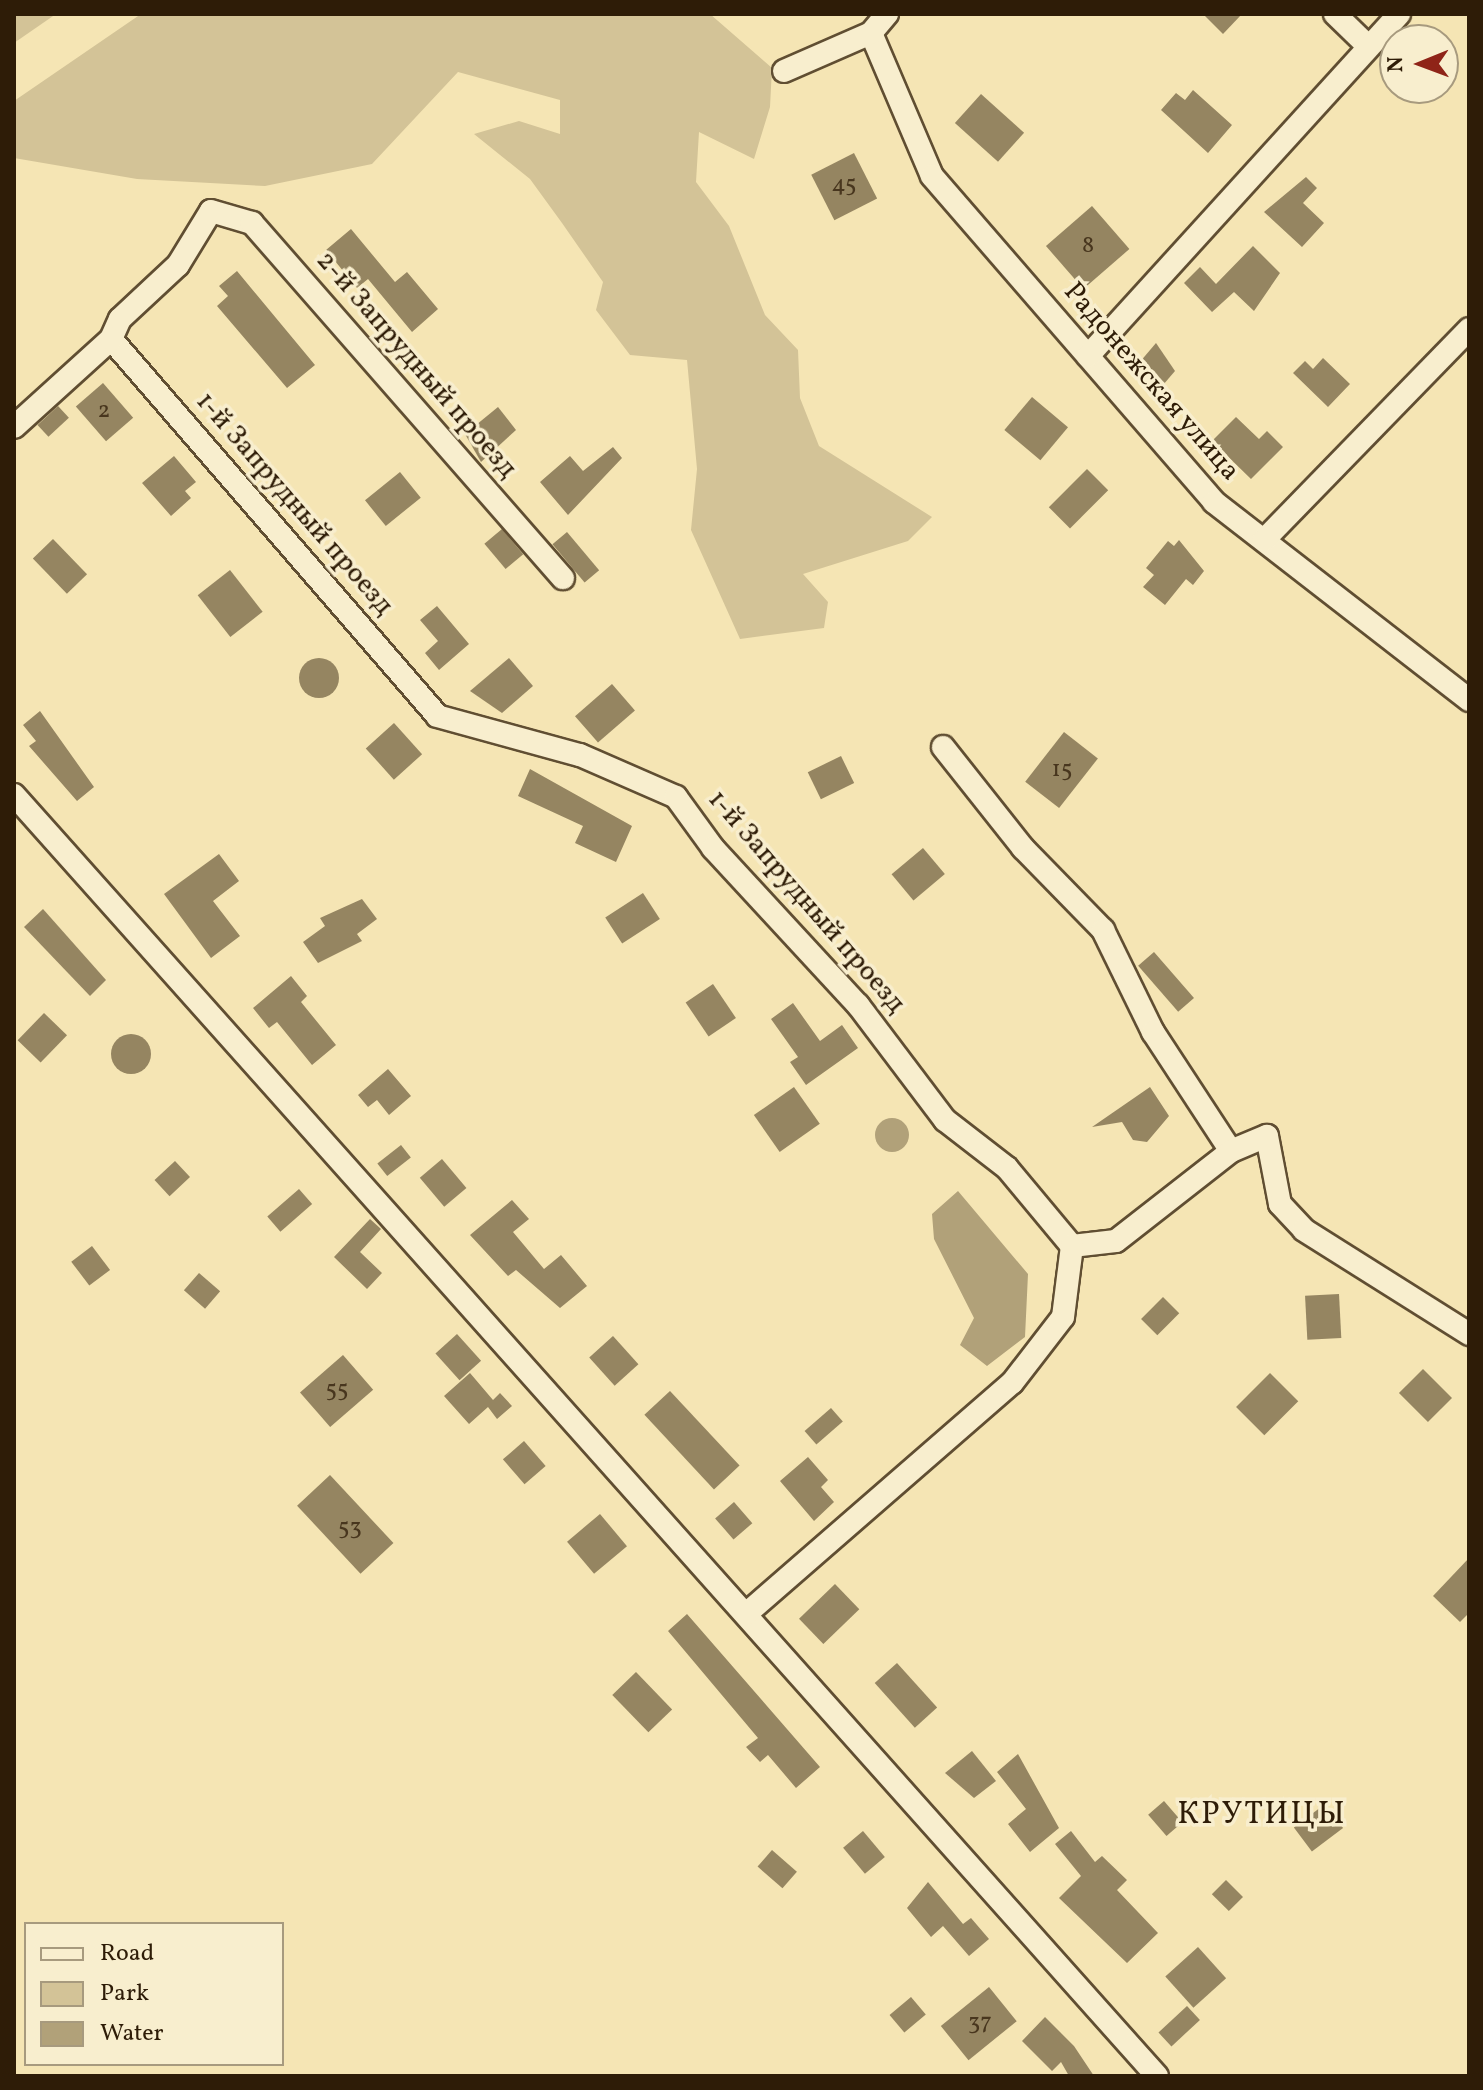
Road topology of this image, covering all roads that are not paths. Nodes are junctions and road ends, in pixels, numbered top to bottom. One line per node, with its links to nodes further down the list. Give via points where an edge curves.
1 (887, 14): 4 (street)
2 (1335, 14): 5 (street)
3 (1399, 14): 5 (street)
4 (871, 33): 6 (street); 9 (street, Радонежская улица, via 932,176)
5 (1366, 44): 9 (street)
6 (784, 71)
7 (1469, 329): 11 (street)
8 (111, 339): 10 (street); 12 (street, 2-й Запрудный проезд, via 120,319 178,265 211,211 252,223); 17 (street, 1-й Запрудный проезд, via 437,716 580,755 676,797 713,848 858,1005 945,1120 1007,1168)
9 (1088, 356): 11 (street, Радонежская улица, via 1214,502)
10 (14, 427)
11 (1264, 540): 13 (street, Радонежская улица)
12 (563, 578)
13 (1469, 700)
14 (943, 747): 16 (street, via 1023,848 1103,930 1153,1032)
15 (14, 795): 19 (street)
16 (1231, 1151): 17 (street, via 1116,1241); 18 (street, via 1267,1136 1280,1204 1304,1230)
17 (1072, 1246): 19 (street, via 1063,1317 1012,1383)
18 (1469, 1334)
19 (746, 1614): 20 (street)
20 (1157, 2076)

